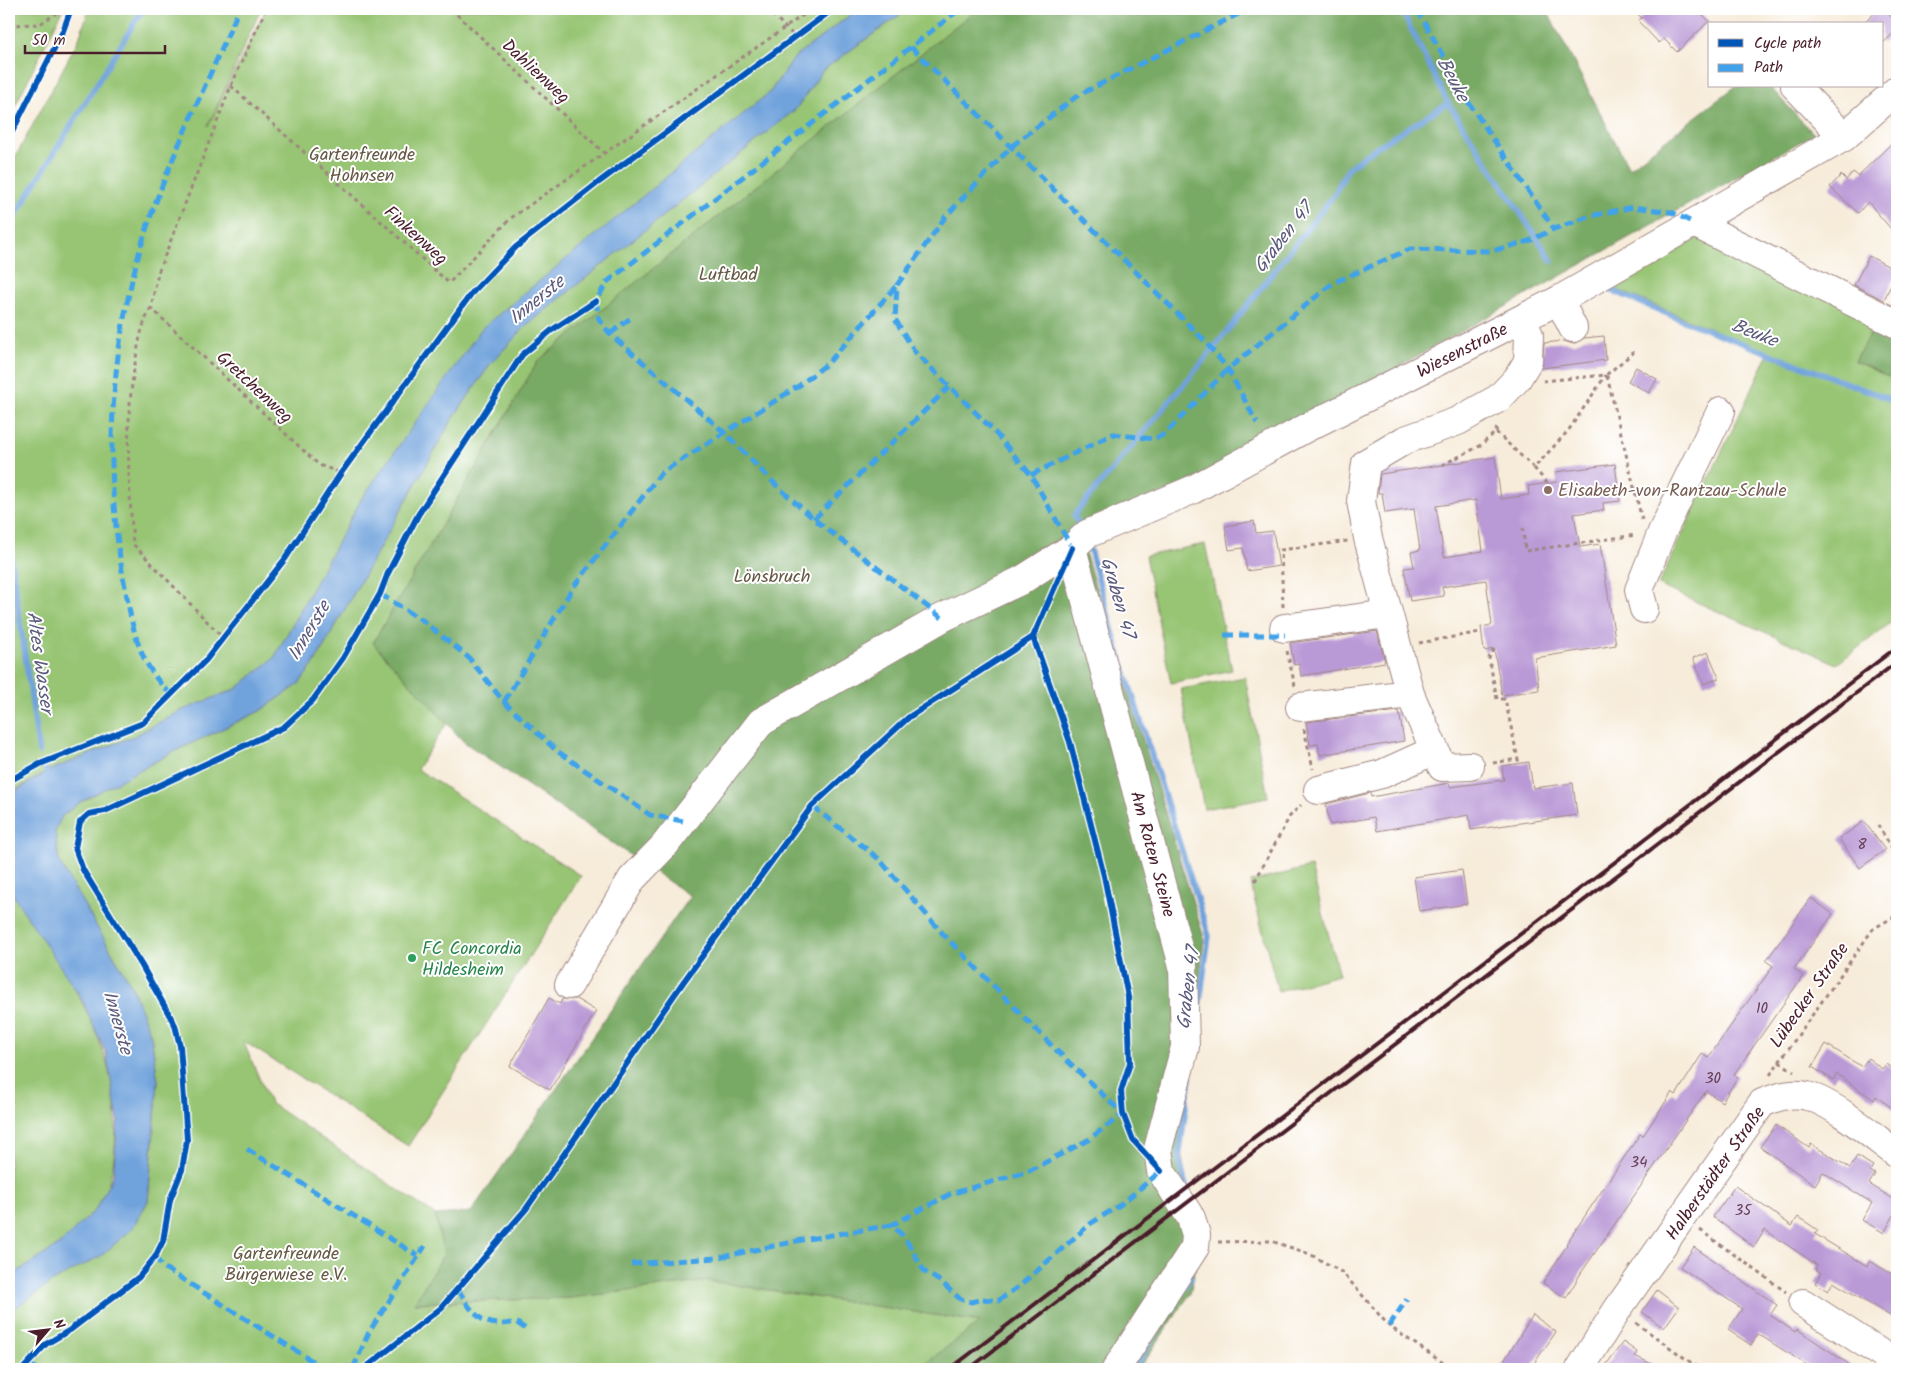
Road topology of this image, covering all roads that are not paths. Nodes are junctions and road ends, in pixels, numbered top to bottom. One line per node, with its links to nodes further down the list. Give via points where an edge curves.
1 (1797, 88): 3 (street)
2 (1897, 90): 3 (street, Wiesenstraße)
3 (1844, 137): 4 (street, Wiesenstraße)
4 (1694, 222): 5 (street, Wiesenstraße); 7 (street)
5 (1559, 300): 6 (street, Wiesenstraße); 8 (street)
6 (1522, 320): 10 (street, Wiesenstraße, via 1306,428 1192,490 1086,534); 12 (street, via 1529,335 1528,361 1508,388 1458,421 1405,440 1366,463 1361,501)
7 (1897, 324)
8 (1573, 328)
9 (1721, 411): 11 (street, via 1654,533 1640,590)
10 (1072, 548): 19 (street, Wiesenstraße, via 1022,580 942,618 761,722 664,846 632,879); 23 (street, Am Roten Steine, via 1183,966 1185,1047 1158,1149 1161,1171 1191,1218 1196,1247)
11 (1644, 609)
12 (1388, 614): 13 (street); 14 (street)
13 (1284, 628)
14 (1410, 694): 15 (street); 16 (street)
15 (1300, 707)
16 (1435, 750): 17 (street, via 1442,767); 18 (street, via 1382,774)
17 (1470, 766)
18 (1318, 790)
19 (569, 985)
20 (1897, 1154): 24 (street, Halberstädter Straße, via 1831,1107 1807,1096 1778,1096 1762,1103 1617,1310)
21 (1803, 1303): 22 (street)
22 (1897, 1364)
23 (1116, 1369)
24 (1580, 1369)

